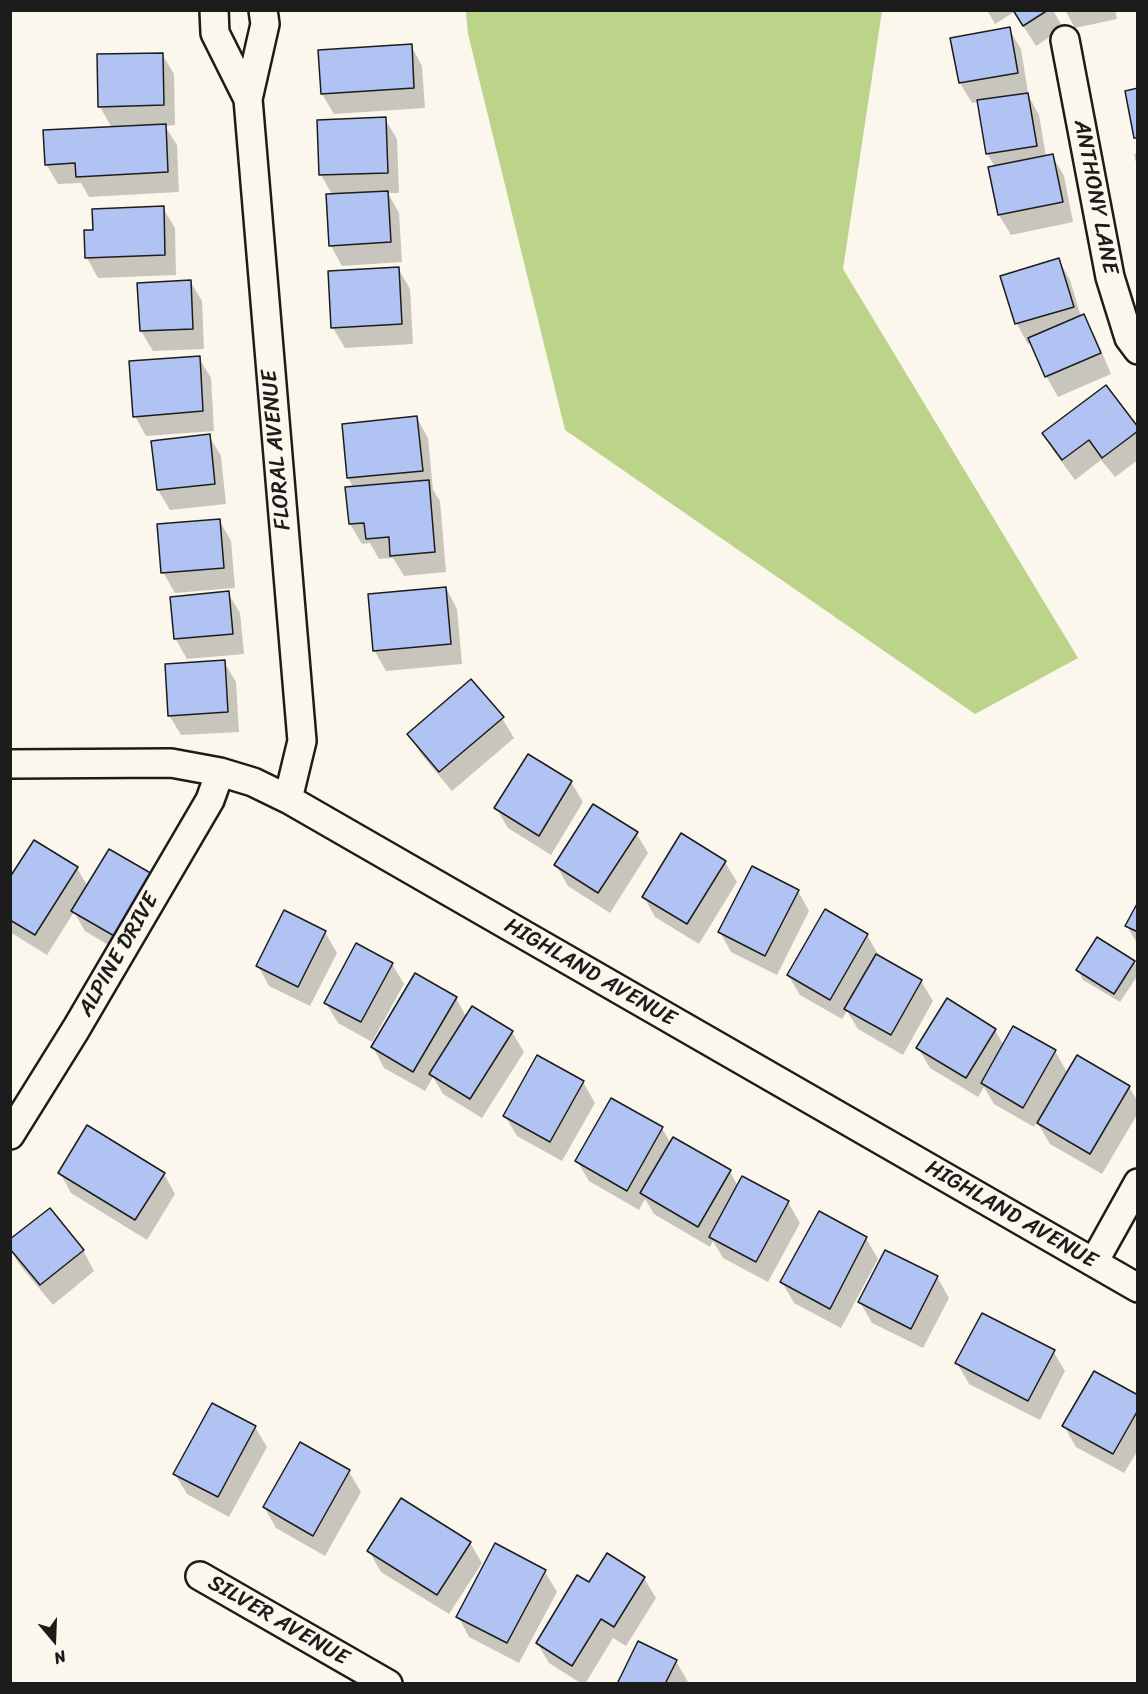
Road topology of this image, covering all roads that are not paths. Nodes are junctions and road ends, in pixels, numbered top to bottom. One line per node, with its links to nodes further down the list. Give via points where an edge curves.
1 (214, 10): 4 (street, FLORAL AVENUE, via 214,33)
2 (263, 10): 4 (street, FLORAL AVENUE, via 265,24)
3 (1065, 39): 5 (street, ANTHONY LANE, via 1110,277 1129,338)
4 (248, 99): 8 (street, FLORAL AVENUE, via 302,741)
5 (1137, 350)
6 (10, 765): 7 (street, HIGHLAND AVENUE, via 171,763)
7 (220, 772): 8 (street, HIGHLAND AVENUE, via 253,782); 9 (street, ALPINE DRIVE, via 210,800)
8 (288, 800): 11 (street, HIGHLAND AVENUE)
9 (10, 1135)
10 (1137, 1183): 11 (street)
11 (1094, 1262): 12 (street, HIGHLAND AVENUE)
12 (1137, 1287)
13 (200, 1576): 14 (street, SILVER AVENUE)
14 (388, 1683)

